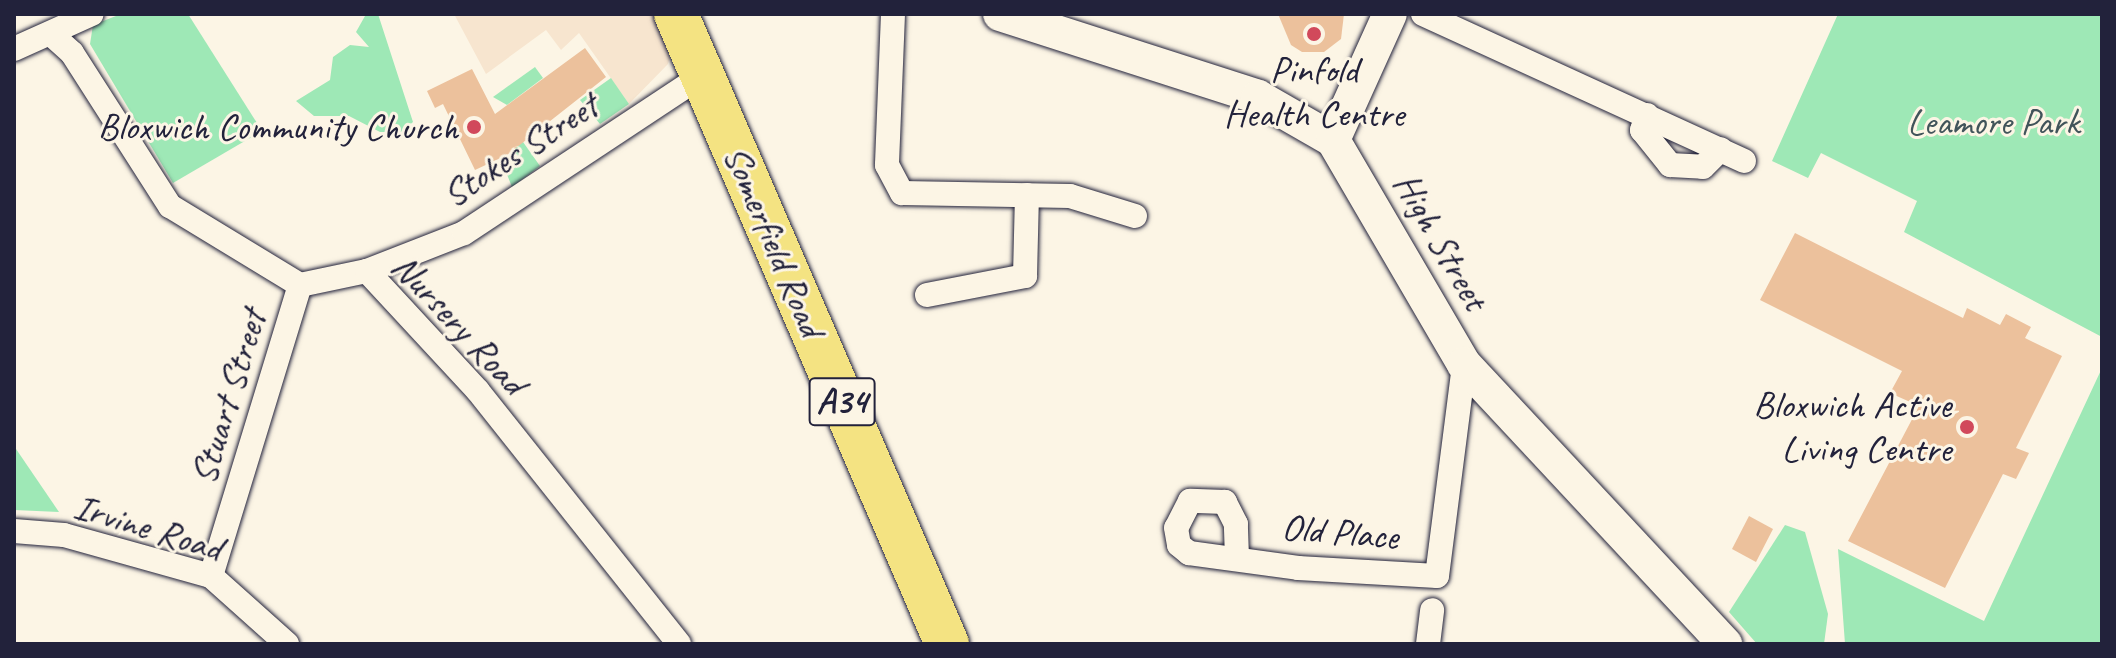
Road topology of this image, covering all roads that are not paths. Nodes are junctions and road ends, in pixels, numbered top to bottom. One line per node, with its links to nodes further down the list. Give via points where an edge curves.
1 (92, 14): 7 (street)
2 (893, 14): 14 (street, via 887,165 895,186 912,196)
3 (1000, 14): 11 (main road, High Street, via 1258,97)
4 (1390, 14): 11 (main road)
5 (1423, 14): 10 (street)
6 (683, 18): 9 (highway, Somerfield Road / A34)
7 (51, 34): 8 (street); 17 (street, via 72,53 170,206)
8 (14, 49)
9 (704, 74): 16 (street, Stokes Street, via 464,233); 26 (highway, Somerfield Road / A34)
10 (1647, 115): 12 (street); 12 (street, via 1642,130 1670,165 1703,167)
11 (1333, 140): 19 (main road, High Street)
12 (1721, 149): 13 (street)
13 (1744, 161)
14 (1027, 195): 15 (street, via 1086,199); 18 (street, via 1025,276)
15 (1135, 216)
16 (367, 271): 17 (street, Nursery Road); 25 (street, Nursery Road, via 478,391)
17 (300, 285): 22 (street, Stuart Street)
18 (927, 295)
19 (1464, 364): 21 (street, Old Place, via 1437,576); 28 (main road, High Street)
20 (14, 531): 22 (street, Irvine Road, via 64,535)
21 (1237, 558)
22 (211, 576): 24 (street, Irvine Road)
23 (1432, 610): 27 (street)
24 (287, 644)
25 (679, 644)
26 (947, 644)
27 (1428, 644)
28 (1725, 644)

